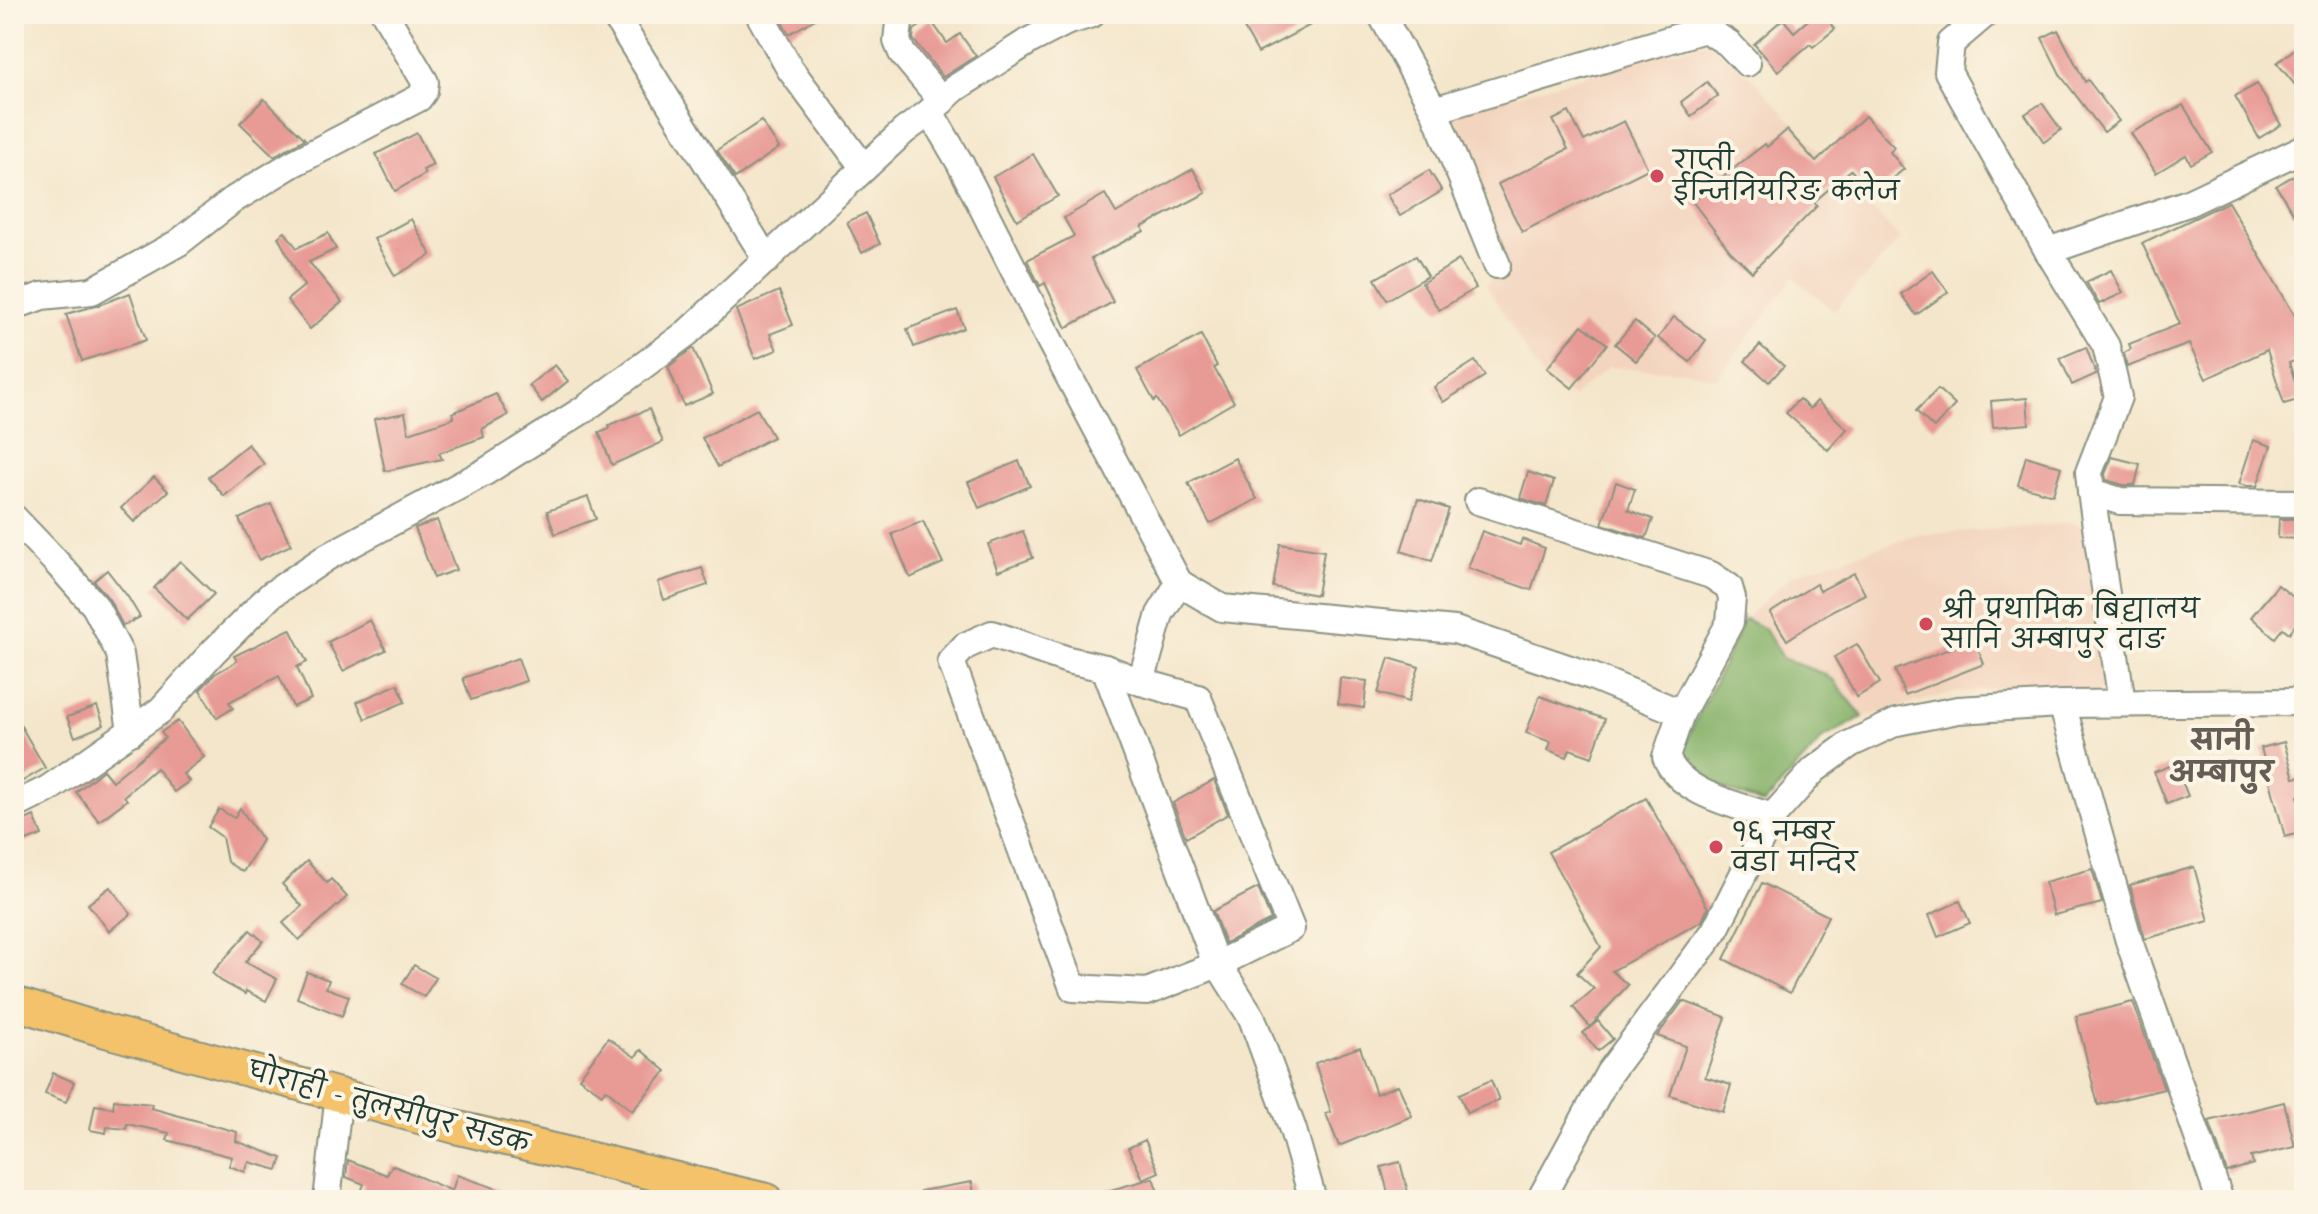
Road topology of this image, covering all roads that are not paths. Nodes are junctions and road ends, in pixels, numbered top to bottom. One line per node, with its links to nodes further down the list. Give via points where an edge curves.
1 (385, 14): 17 (street, via 425,82 419,98 292,164 233,200 178,243 92,291 42,296)
2 (614, 14): 15 (street)
3 (759, 14): 13 (street, via 790,69)
4 (900, 14): 10 (street, via 897,41)
5 (1092, 14): 8 (street)
6 (1381, 14): 11 (street)
7 (1985, 14): 14 (street, via 1951,43 1948,72)
8 (1064, 18): 10 (street)
9 (1747, 63): 11 (street, via 1705,29)
10 (936, 106): 13 (street); 22 (street, via 1050,341)
11 (1434, 110): 16 (street)
12 (2304, 148): 14 (street, via 2188,203)
13 (864, 168): 15 (street)
14 (2048, 251): 18 (street, via 2106,346 2118,397 2089,472)
15 (767, 260): 29 (street, via 687,333 586,408 485,472 327,557 271,595 161,710)
16 (1497, 265)
17 (14, 306)
18 (2091, 492): 20 (street, via 2120,501); 26 (street)
19 (1478, 501): 28 (street, via 1711,575 1729,587 1730,622)
20 (2304, 503)
21 (14, 518): 29 (street, via 95,606 120,654)
22 (1179, 583): 24 (street, via 1160,614); 28 (street, via 1222,608 1455,630)
23 (1105, 668): 24 (street); 32 (street); 32 (street, via 992,634 965,646 951,661 1073,988 1147,992)
24 (1141, 682): 32 (street, via 1198,698 1291,928)
25 (2304, 702): 26 (street)
26 (2122, 703): 27 (street)
27 (2062, 704): 31 (street, via 1958,710 1897,722 1850,744 1814,770); 39 (street, via 2129,941)
28 (1681, 713): 31 (street, via 1666,757 1672,772 1696,790)
29 (131, 732): 30 (street)
30 (14, 806)
31 (1772, 817): 38 (street, via 1714,932 1609,1073)
32 (1218, 964): 37 (street, via 1252,1018)
33 (14, 1003): 34 (main road, घोराही - तुलसीपुर सडक)
34 (339, 1094): 35 (street); 36 (main road, घोराही - तुलसीपुर सडक, via 459,1128)
35 (327, 1200)
36 (767, 1200)
37 (1313, 1200)
38 (1540, 1200)
39 (2220, 1200)

